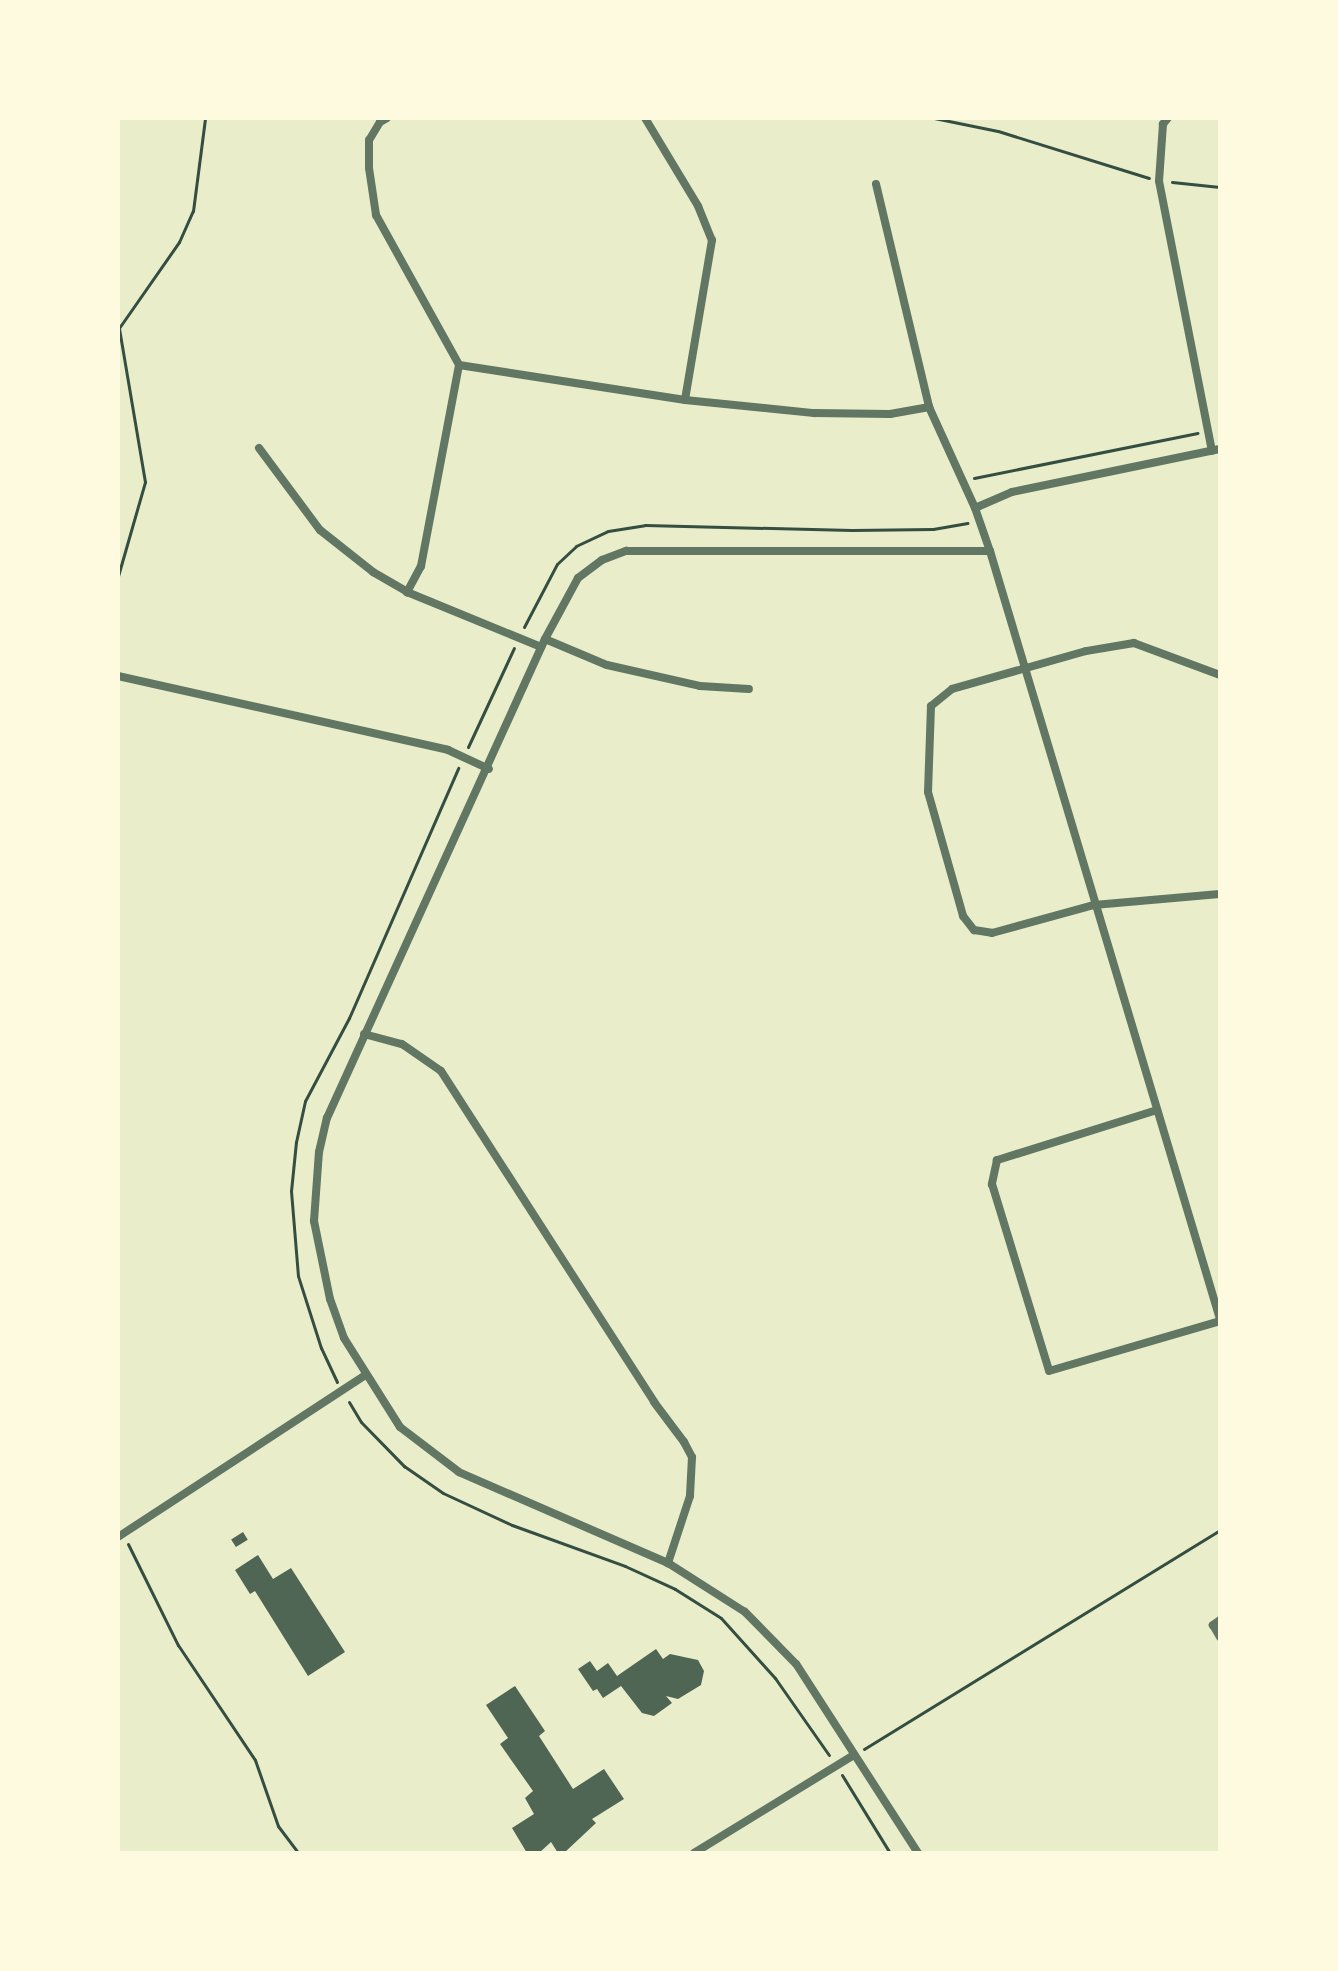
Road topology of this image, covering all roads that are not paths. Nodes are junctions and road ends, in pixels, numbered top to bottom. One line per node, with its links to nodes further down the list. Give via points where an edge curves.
1 (387, 118): 5 (street, via 369,140 376,215)
2 (645, 118): 6 (street, via 698,206 712,240)
3 (1168, 118): 9 (street, via 1163,124 1159,181 1207,431)
4 (876, 184): 7 (street)
5 (459, 365): 6 (street); 12 (street, via 421,566)
6 (685, 400): 7 (street, via 814,413 890,414)
7 (929, 407): 10 (street)
8 (259, 448): 12 (street, via 320,530)
9 (1216, 450): 10 (street, via 1012,492)
10 (975, 508): 11 (street)
11 (990, 551): 13 (street, via 626,551 578,578); 14 (street)
12 (407, 592): 13 (street, via 518,640)
13 (543, 643): 17 (street, via 607,665 700,686); 18 (street)
14 (1024, 668): 15 (street, via 1134,643); 20 (street); 20 (street, via 952,689 931,706 928,792 963,916 974,930 992,933)
15 (1220, 675)
16 (118, 676): 18 (street, via 464,756)
17 (749, 689)
18 (489, 769): 21 (street)
19 (1220, 894): 20 (street)
20 (1094, 905): 22 (street)
21 (364, 1034): 24 (street, via 327,1118 314,1221 330,1299 344,1338); 26 (street, via 402,1044 441,1071 684,1442 692,1457 690,1496)
22 (1157, 1110): 23 (street); 23 (street, via 997,1160 992,1184 1049,1371)
23 (1220, 1320)
24 (366, 1375): 25 (street); 26 (street, via 400,1427 459,1472)
25 (120, 1535)
26 (668, 1563): 29 (street, via 745,1612 769,1634 796,1664)
27 (1220, 1620): 28 (street, via 1213,1625)
28 (1220, 1637)
29 (854, 1755): 30 (street); 31 (street)
30 (694, 1853)
31 (918, 1853)

